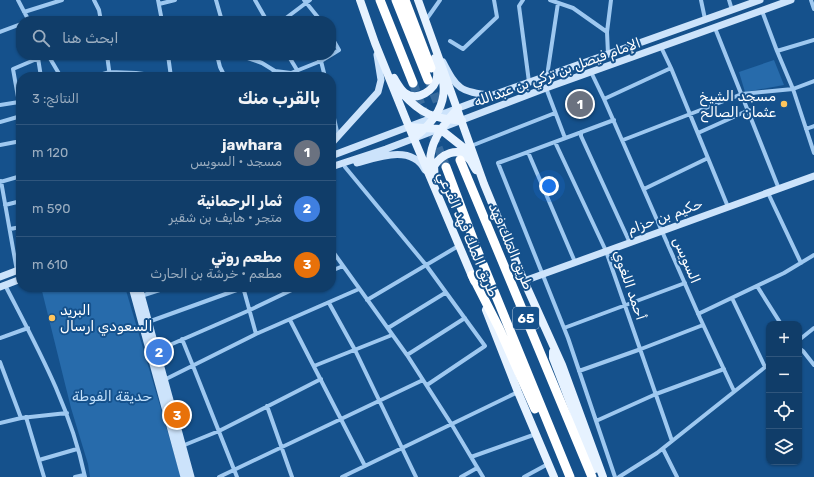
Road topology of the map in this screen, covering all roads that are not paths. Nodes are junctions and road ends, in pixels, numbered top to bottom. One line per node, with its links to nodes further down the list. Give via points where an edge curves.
1 (18, 0): 28 (street)
2 (62, 0): 28 (street)
3 (94, 0): 30 (street)
4 (175, 0): 23 (street)
5 (216, 0): 32 (street)
6 (255, 0): 33 (street)
7 (360, 0): 44 (main road, طريق الملك فهد الفرعي)
8 (380, 0): 77 (highway)
9 (396, 0): 74 (highway)
10 (405, 0): 59 (highway)
11 (418, 0): 37 (main road)
12 (440, 0): 37 (street)
13 (494, 0): 43 (street, via 497,16 464,49)
14 (523, 0): 76 (street, via 519,6)
15 (550, 0): 24 (street)
16 (611, 0): 41 (street)
17 (701, 0): 36 (street)
18 (729, 0): 26 (street)
19 (759, 0): 26 (main road, الإمام فيصل بن تركي بن عبدالله)
20 (791, 0): 27 (main road, الإمام فيصل بن تركي بن عبدالله)
21 (811, 0): 25 (street)
22 (307, 1): 34 (street); 35 (street)
23 (158, 2): 31 (street)
24 (558, 3): 41 (street, via 573,8); 72 (street)
25 (814, 9)
26 (732, 10): 36 (main road, الإمام فيصل بن تركي بن عبدالله)
27 (762, 11): 39 (main road, الإمام فيصل بن تركي بن عبدالله); 47 (street)
28 (24, 12): 29 (street)
29 (26, 16)
30 (100, 16)
31 (161, 16)
32 (221, 16)
33 (264, 16)
34 (288, 16)
35 (318, 16)
36 (705, 19): 48 (main road, الإمام فيصل بن تركي بن عبدالله)
37 (426, 20): 45 (main road)
38 (16, 26): 40 (street)
39 (715, 28): 46 (main road, الإمام فيصل بن تركي بن عبدالله); 80 (street)
40 (0, 32)
41 (607, 32): 48 (street)
42 (814, 40): 47 (street)
43 (450, 41)
44 (375, 43): 58 (main road, طريق الملك فهد الفرعي); 103 (main road, via 381,80 378,92)
45 (433, 43): 58 (main road, via 436,83 422,94 413,96 405,93); 81 (main road, via 458,86 476,94); 85 (main road); 90 (main road, via 444,83)
46 (661, 47): 60 (street); 71 (main road, الإمام فيصل بن تركي بن عبدالله)
47 (777, 51): 79 (street)
48 (608, 54): 72 (main road, الإمام فيصل بن تركي بن عبدالله)
49 (33, 60): 73 (street, via 13,69)
50 (38, 60): 63 (street)
51 (50, 60): 64 (street)
52 (108, 60): 65 (street)
53 (169, 60): 66 (street)
54 (218, 60): 67 (street)
55 (253, 60): 62 (street)
56 (291, 60): 61 (street)
57 (322, 61): 61 (street); 70 (street)
58 (384, 63): 90 (main road, via 399,90 413,105); 97 (main road, طريق الملك فهد الفرعي)
59 (431, 68)
60 (671, 68): 82 (street); 88 (street)
61 (297, 70): 69 (street)
62 (275, 71): 68 (street)
63 (40, 72)
64 (58, 72)
65 (110, 72)
66 (170, 72)
67 (222, 72)
68 (283, 72)
69 (293, 72)
70 (324, 72)
71 (591, 72): 78 (main road, الإمام فيصل بن تركي بن عبدالله); 82 (street, السويس)
72 (548, 76): 76 (main road, الإمام فيصل بن تركي بن عبدالله)
73 (16, 80)
74 (428, 80)
75 (814, 81): 79 (street)
76 (529, 82): 81 (main road, الإمام فيصل بن تركي بن عبدالله)
77 (413, 83)
78 (546, 88): 87 (street); 93 (main road, الإمام فيصل بن تركي بن عبدالله)
79 (793, 89): 80 (street); 100 (street)
80 (742, 94): 86 (street); 88 (street)
81 (493, 95): 85 (main road, الإمام فيصل بن تركي بن عبدالله)
82 (604, 99): 92 (street, السويس)
83 (16, 102): 84 (street)
84 (0, 105)
85 (458, 108): 90 (main road, الإمام فيصل بن تركي بن عبدالله); 91 (main road); 93 (main road)
86 (749, 110): 102 (street); 126 (street)
87 (555, 112): 106 (street); 111 (street)
88 (690, 113): 102 (street); 107 (street)
89 (16, 117): 94 (street)
90 (436, 117): 91 (main road); 97 (main road, الإمام فيصل بن تركي بن عبدالله); 98 (main road)
91 (447, 120): 93 (main road); 99 (main road)
92 (614, 120): 101 (street); 107 (street, السويس)
93 (462, 121): 99 (main road, الإمام فيصل بن تركي بن عبدالله); 111 (main road)
94 (0, 122)
95 (814, 126): 100 (street)
96 (336, 127): 103 (street)
97 (409, 127): 98 (main road); 105 (main road, طريق الملك فهد الفرعي); 114 (main road, الإمام فيصل بن تركي بن عبدالله)
98 (425, 128): 99 (main road); 105 (main road)
99 (440, 129): 105 (main road, الإمام فيصل بن تركي بن عبدالله); 124 (main road, via 469,152); 128 (main road, via 430,156 431,171)
100 (806, 129): 113 (street)
101 (581, 132): 106 (street); 135 (street)
102 (698, 133): 115 (street)
103 (338, 136): 104 (main road)
104 (336, 138)
105 (414, 138): 117 (main road, الإمام فيصل بن تركي بن عبدالله); 128 (main road, طريق الملك فهد الفرعي)
106 (566, 138): 109 (street)
107 (623, 140): 125 (street, السويس)
108 (16, 142): 110 (street)
109 (555, 142): 112 (street); 137 (street, أحمد اللغوي)
110 (0, 145)
111 (471, 146): 124 (main road)
112 (528, 152): 141 (street); 147 (street, via 498,163)
113 (814, 153)
114 (336, 154)
115 (708, 158): 125 (street); 131 (street)
116 (460, 160): 245 (highway, طريق الملك فهد / 65)
117 (336, 165)
118 (336, 167): 119 (main road)
119 (345, 167): 128 (main road, via 382,156 407,156 416,159 423,167); 143 (street)
120 (446, 167): 225 (highway, 65)
121 (814, 176): 126 (main road, حكيم بن حزام)
122 (16, 177): 123 (street)
123 (0, 181): 130 (street)
124 (484, 184): 128 (main road, via 466,156 454,152 447,154 434,166); 151 (main road)
125 (644, 188): 134 (street, السويس)
126 (779, 189): 127 (main road, حكيم بن حزام)
127 (768, 193): 131 (main road, حكيم بن حزام); 142 (street)
128 (439, 198): 136 (main road, طريق الملك فهد الفرعي)
129 (16, 202): 130 (street)
130 (5, 205): 133 (street)
131 (728, 207): 134 (main road, حكيم بن حزام)
132 (16, 228): 133 (street)
133 (10, 229): 139 (street)
134 (663, 231): 135 (main road, حكيم بن حزام); 152 (street, السويس)
135 (630, 243): 137 (main road, حكيم بن حزام)
136 (460, 245): 143 (street); 148 (main road, طريق الملك فهد الفرعي)
137 (606, 251): 141 (main road, حكيم بن حزام); 167 (street, أحمد اللغوي)
138 (814, 255): 142 (street)
139 (16, 256)
140 (336, 257): 144 (street)
141 (575, 262): 147 (main road, حكيم بن حزام)
142 (801, 263): 154 (street)
143 (426, 265): 162 (street); 165 (street)
144 (343, 266): 145 (street); 155 (street)
145 (336, 269)
146 (16, 271): 149 (main road)
147 (542, 274): 151 (main road, حكيم بن حزام); 177 (street)
148 (472, 275): 203 (main road, طريق الملك فهد الفرعي); 225 (highway, via 499,328 554,452)
149 (0, 276)
150 (16, 281): 153 (main road)
151 (524, 281): 185 (main road)
152 (685, 283): 167 (street); 169 (street, السويس)
153 (3, 286): 175 (street)
154 (756, 286): 164 (street); 172 (street)
155 (359, 289): 165 (street); 166 (street)
156 (134, 292): 179 (main road)
157 (140, 292): 163 (main road)
158 (153, 292): 163 (street)
159 (230, 292): 173 (street)
160 (245, 292): 168 (street)
161 (288, 292): 168 (street)
162 (445, 293): 170 (street); 176 (street)
163 (141, 296): 173 (main road)
164 (732, 298): 169 (street); 195 (street)
165 (367, 300): 176 (street)
166 (329, 303): 171 (street); 187 (street)
167 (625, 304): 177 (street); 188 (street, أحمد اللغوي)
168 (250, 310): 180 (street); 184 (street)
169 (698, 314): 174 (street, السويس)
170 (465, 318): 190 (street); 202 (street, via 485,346)
171 (290, 320): 180 (street); 194 (street)
172 (779, 321)
173 (148, 322): 179 (main road)
174 (703, 325): 188 (street); 196 (street, السويس)
175 (28, 328): 182 (street); 208 (street)
176 (388, 328): 181 (street)
177 (564, 328): 197 (street)
178 (814, 328): 183 (street)
179 (148, 333): 186 (main road)
180 (256, 334): 193 (street)
181 (392, 335): 187 (street); 190 (street)
182 (0, 338)
183 (802, 338)
184 (182, 339): 186 (street); 193 (street)
185 (551, 340): 246 (main road, via 553,358); 247 (main road)
186 (152, 347): 200 (main road); 233 (main road)
187 (355, 350): 194 (street); 206 (street)
188 (640, 350): 197 (street); 205 (street, أحمد اللغوي)
189 (802, 350): 192 (street)
190 (407, 355): 201 (street)
191 (0, 362): 198 (street)
192 (814, 365)
193 (193, 366): 200 (street); 215 (street)
194 (314, 366): 199 (street)
195 (765, 367): 204 (street)
196 (724, 369): 204 (street, السويس); 205 (street)
197 (579, 371): 212 (street)
198 (2, 376): 210 (street)
199 (320, 379): 207 (street); 211 (street)
200 (164, 380): 218 (main road)
201 (423, 380): 202 (street); 206 (street)
202 (426, 385): 214 (street)
203 (518, 392): 214 (street); 216 (main road, طريق الملك فهد الفرعي)
204 (734, 392): 217 (street)
205 (656, 394): 212 (street); 217 (street, أحمد اللغوي)
206 (380, 401): 211 (street); 220 (street)
207 (267, 406): 215 (street); 219 (street)
208 (67, 413): 209 (street); 221 (street)
209 (26, 417): 210 (street); 224 (street)
210 (21, 418): 213 (street)
211 (341, 419): 219 (street); 227 (street)
212 (596, 421): 248 (street)
213 (0, 423)
214 (452, 425): 220 (street); 223 (street)
215 (219, 431): 218 (street); 229 (street)
216 (536, 434): 223 (street); 226 (main road, طريق الملك فهد الفرعي)
217 (672, 441): 222 (street)
218 (182, 446): 234 (main road)
219 (281, 448): 229 (street); 237 (street)
220 (402, 448): 227 (street); 239 (street)
221 (77, 449): 224 (street); 230 (street)
222 (663, 449): 249 (street); 250 (street)
223 (471, 458): 228 (street)
224 (39, 460): 231 (street)
225 (562, 460): 244 (highway, 65)
226 (549, 464): 242 (street); 243 (main road, طريق الملك فهد الفرعي)
227 (365, 466): 238 (street)
228 (477, 468): 240 (street); 241 (street)
229 (234, 470): 235 (street); 236 (street)
230 (84, 476): 232 (street)
231 (44, 477)
232 (75, 477)
233 (184, 477)
234 (191, 477)
235 (219, 477)
236 (237, 477)
237 (292, 477)
238 (342, 477)
239 (416, 477)
240 (461, 477)
241 (483, 477)
242 (524, 477)
243 (554, 477)
244 (570, 477)
245 (592, 477)
246 (598, 477)
247 (603, 477)
248 (615, 477)
249 (619, 477)
250 (677, 477)

